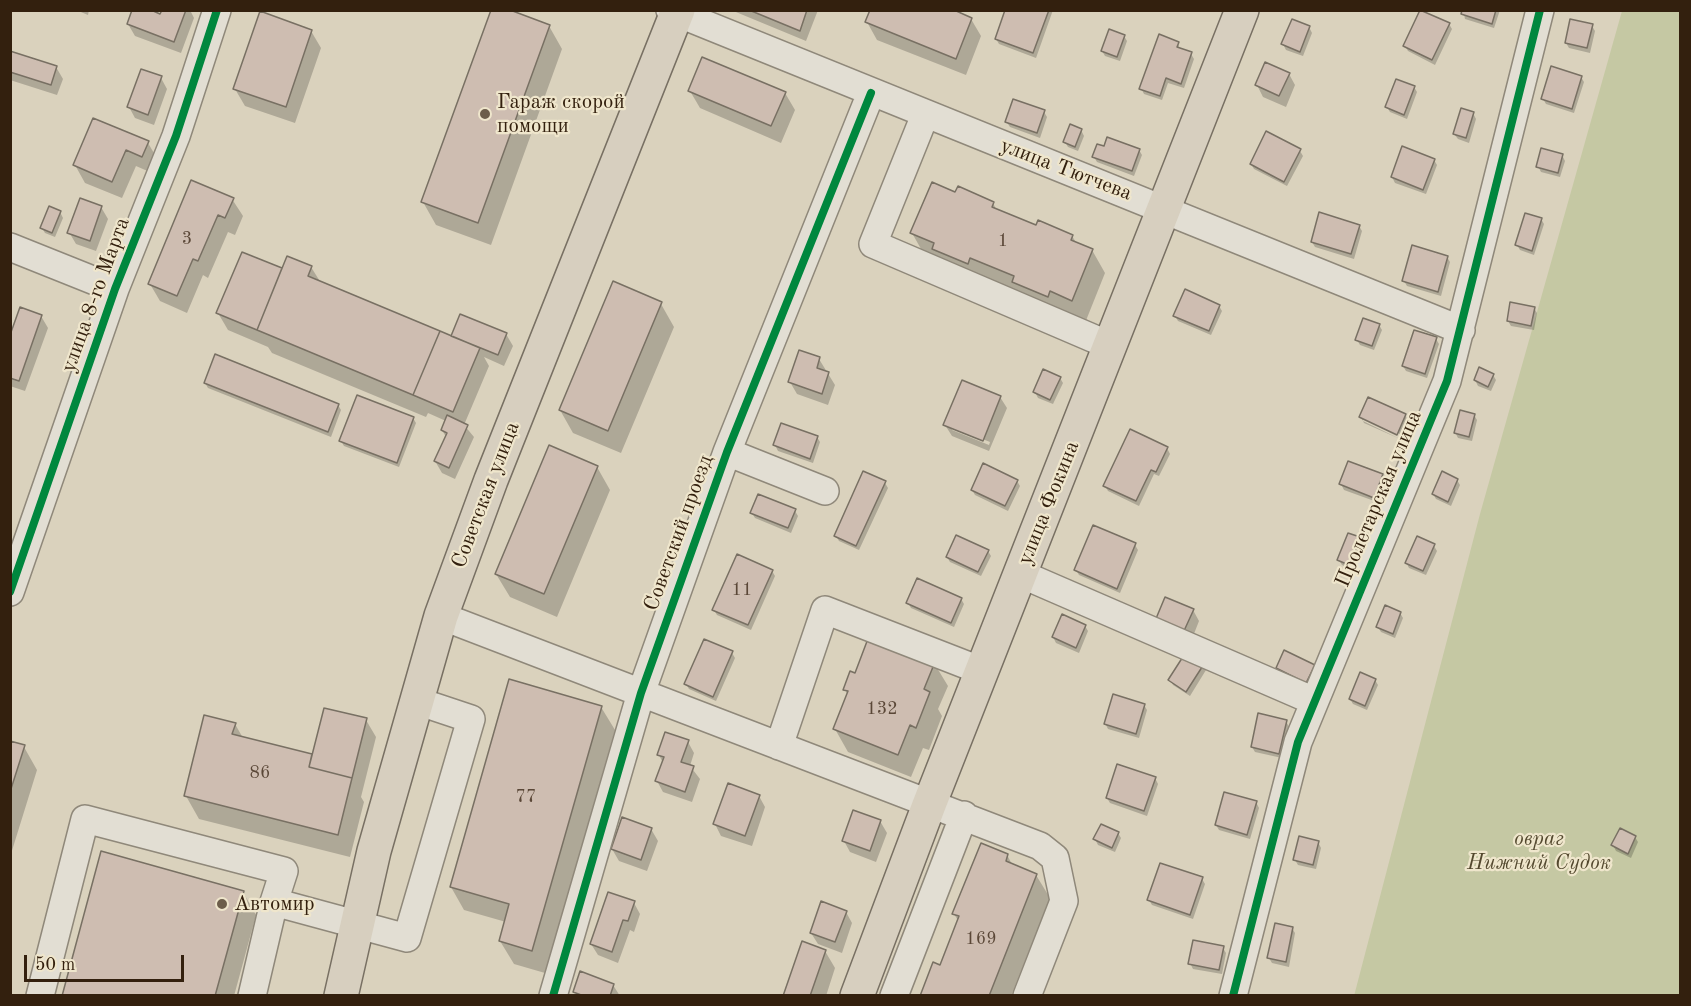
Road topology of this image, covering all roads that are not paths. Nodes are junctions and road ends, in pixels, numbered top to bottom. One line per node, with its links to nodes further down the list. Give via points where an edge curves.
1 (217, 10): 9 (street, улица 8-го Марта, via 176,136)
2 (1242, 10): 7 (main road, улица Фокина)
3 (1540, 10): 10 (street, Пролетарская улица)
4 (675, 11): 5 (street, улица Тютчева); 16 (main road, Советская улица)
5 (871, 93): 6 (street, улица Тютчева); 12 (street, Советский проезд)
6 (926, 115): 7 (street, улица Тютчева); 11 (street, via 873,244)
7 (1166, 209): 10 (street, улица Тютчева); 11 (main road, улица Фокина)
8 (10, 247): 9 (street)
9 (115, 289): 15 (street, улица 8-го Марта)
10 (1461, 330): 20 (street, Пролетарская улица, via 1439,402)
11 (1111, 346): 14 (main road, улица Фокина)
12 (727, 453): 13 (street); 18 (street, Советский проезд)
13 (825, 491)
14 (1021, 574): 17 (main road, улица Фокина); 20 (street)
15 (10, 592)
16 (441, 615): 18 (street); 19 (main road, Советская улица)
17 (982, 671): 21 (street, via 825,610); 22 (main road, улица Фокина)
18 (641, 693): 21 (street); 29 (street, Советский проезд)
19 (417, 701): 25 (main road, Советская улица); 25 (street, via 471,719 407,938)
20 (1314, 701): 33 (street, Пролетарская улица, via 1294,753)
21 (779, 747): 22 (street)
22 (929, 805): 23 (street); 30 (main road, улица Фокина)
23 (964, 815): 31 (street); 32 (street, via 1040,846 1055,858 1064,901)
24 (274, 902): 25 (street); 26 (street, via 284,871 85,819); 27 (street)
25 (357, 923): 28 (main road, Советская улица)
26 (40, 996)
27 (252, 996)
28 (341, 996)
29 (553, 996)
30 (857, 996)
31 (894, 996)
32 (1027, 996)
33 (1233, 996)

